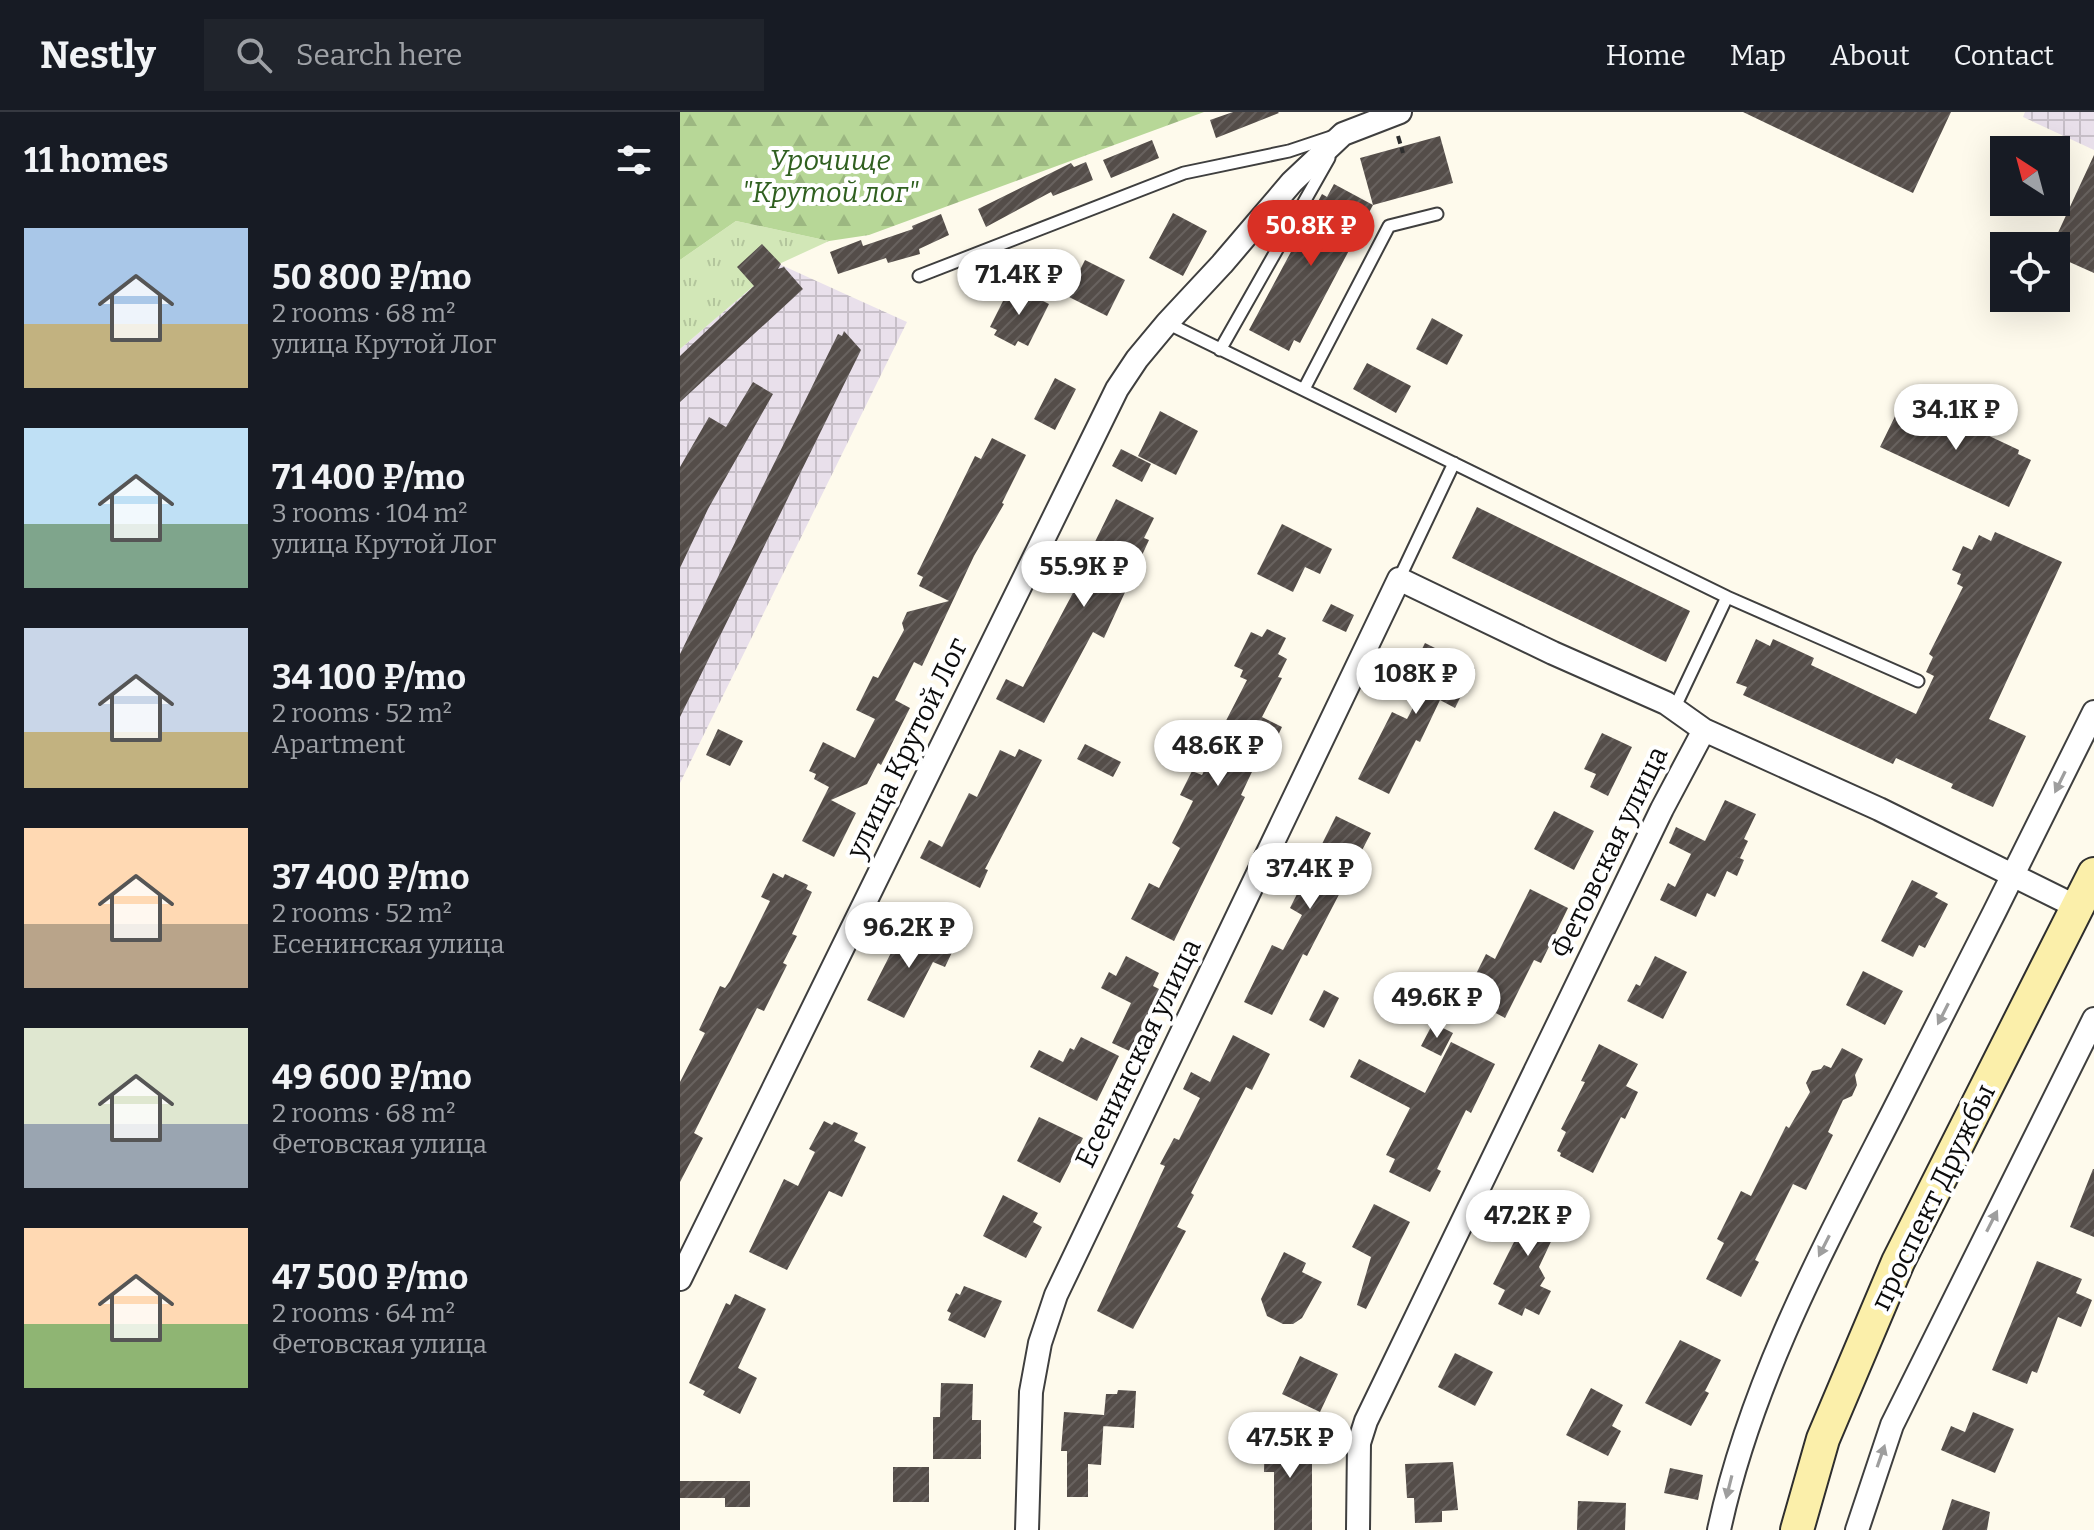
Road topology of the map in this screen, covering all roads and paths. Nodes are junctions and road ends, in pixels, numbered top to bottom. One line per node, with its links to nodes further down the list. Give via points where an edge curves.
1 (1400, 112): 2 (street, улица Крутой Лог)
2 (1343, 134): 4 (lane, via 1184,173); 5 (street, улица Крутой Лог, via 1292,182); 6 (lane)
3 (1437, 214): 7 (lane, via 1389,226)
4 (919, 276)
5 (1167, 323): 6 (lane); 19 (street, улица Крутой Лог, via 1117,389)
6 (1220, 350): 7 (lane)
7 (1304, 389): 8 (lane)
8 (1454, 463): 9 (lane); 10 (lane)
9 (1399, 579): 12 (street); 20 (street, Есенинская улица, via 1056,1295 1031,1392)
10 (1727, 597): 11 (lane); 12 (lane)
11 (1918, 681)
12 (1674, 709): 14 (street)
13 (2094, 712): 16 (street, one-way to 16)
14 (1704, 730): 16 (street); 21 (street, Фетовская улица, via 1366,1421 1359,1443)
15 (2094, 874): 17 (main road, проспект Дружбы)
16 (2014, 875): 17 (street); 22 (street, one-way to 22, via 1801,1292 1757,1399)
17 (2077, 907): 23 (main road, проспект Дружбы, via 1898,1262 1823,1439)
18 (2094, 1019): 24 (street, one-way to 18, via 1892,1425)
19 (680, 1279)
20 (1027, 1530)
21 (1358, 1530)
22 (1719, 1530)
23 (1797, 1530)
24 (1857, 1530)

